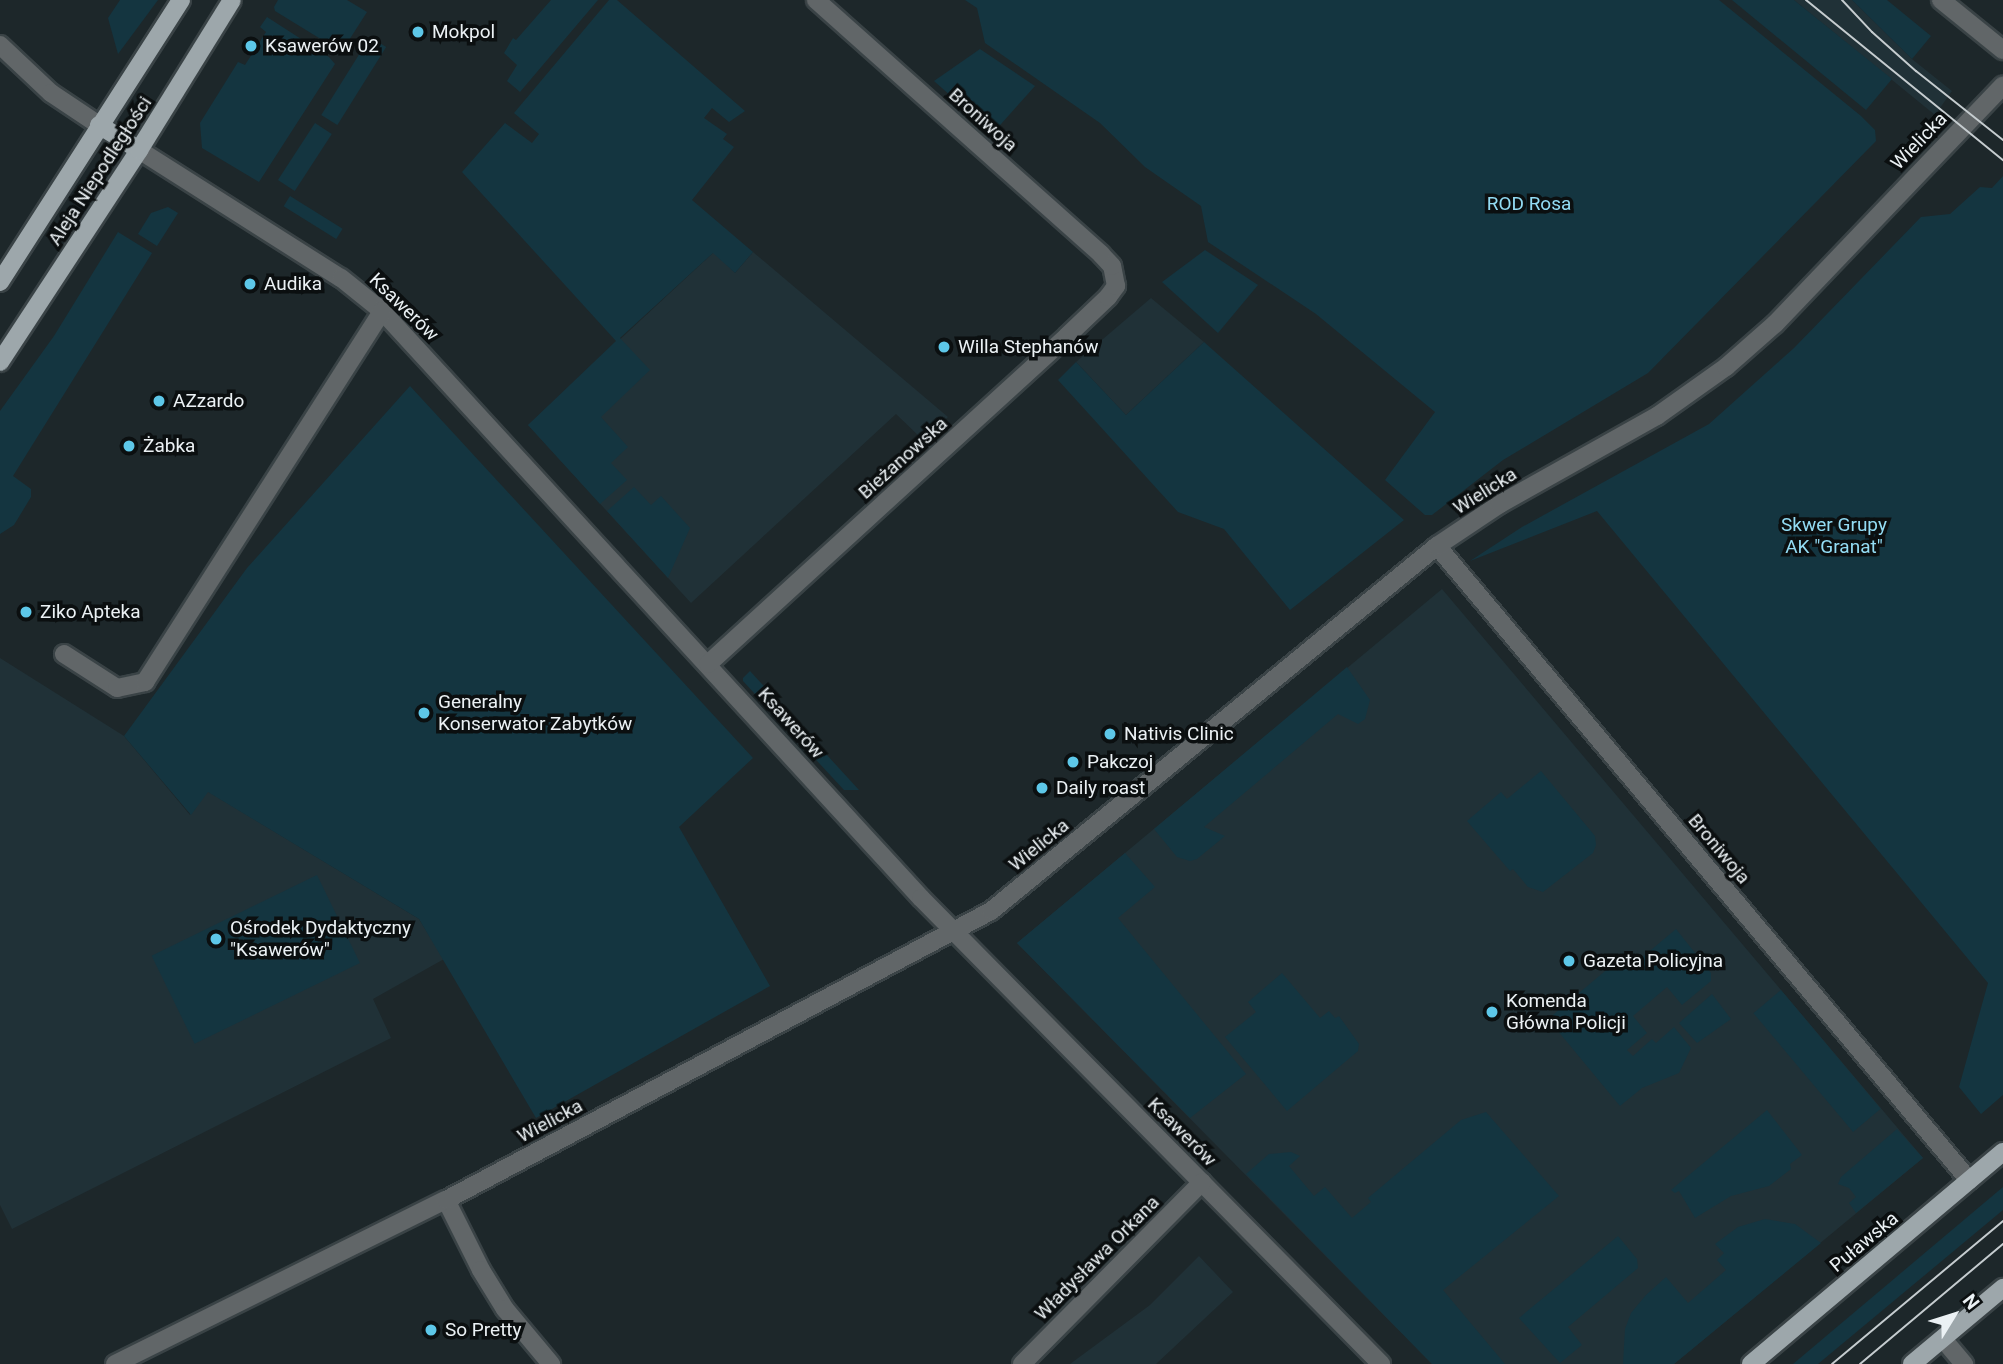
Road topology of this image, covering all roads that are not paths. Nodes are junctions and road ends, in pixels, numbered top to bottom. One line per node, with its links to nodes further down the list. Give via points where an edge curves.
1 (181, 0): 8 (main road, Aleja Niepodległości)
2 (232, 0): 9 (main road, Aleja Niepodległości)
3 (816, 0): 10 (street, Broniwoja, via 1101,254)
4 (1941, 0): 6 (street)
5 (0, 45): 8 (street, via 51,93)
6 (2003, 50)
7 (2003, 85): 14 (street, Wielicka, via 1775,324 1726,367 1657,416 1500,504)
8 (99, 125): 9 (main road); 11 (main road, Aleja Niepodległości)
9 (139, 150): 12 (street, Ksawerów, via 341,278); 13 (main road, Aleja Niepodległości)
10 (1115, 276): 16 (street, Bieżanowska, via 1116,286 1108,297)
11 (0, 282)
12 (382, 311): 15 (street, via 145,682 117,688); 16 (street, Ksawerów)
13 (0, 362)
14 (1437, 546): 17 (street, Wielicka, via 991,911); 19 (street, Broniwoja)
15 (64, 654)
16 (708, 664): 17 (street, Ksawerów)
17 (955, 931): 20 (street, Ksawerów); 21 (street, Wielicka)
18 (2003, 1152): 19 (main road, Puławska)
19 (1969, 1180): 28 (main road, Puławska)
20 (1202, 1182): 26 (street, Władysława Orkana); 27 (street, Ksawerów)
21 (446, 1200): 24 (street, Wielicka); 25 (street, via 487,1280)
22 (2003, 1288): 23 (main road)
23 (1943, 1339): 29 (main road); 30 (street)
24 (115, 1364)
25 (551, 1364)
26 (1022, 1364)
27 (1381, 1364)
28 (1751, 1364)
29 (1912, 1364)
30 (1964, 1364)

